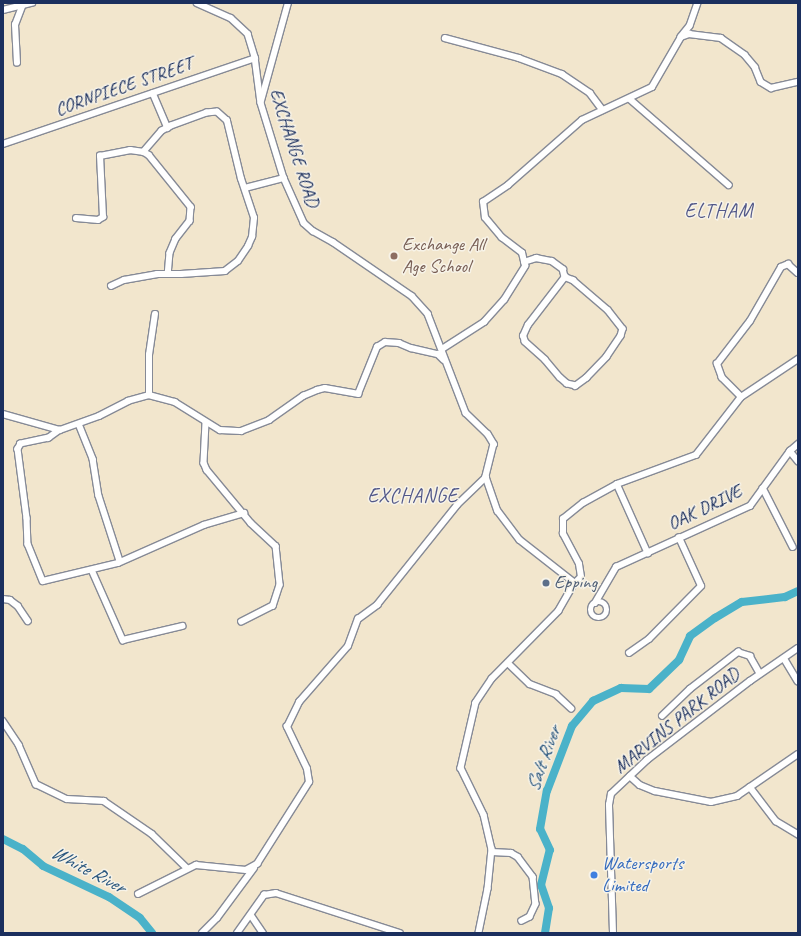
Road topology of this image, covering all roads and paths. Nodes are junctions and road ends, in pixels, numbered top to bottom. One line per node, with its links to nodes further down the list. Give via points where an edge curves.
1 (32, 3): 5 (street)
2 (197, 3): 9 (street, EXCHANGE ROAD, via 241,25 248,34)
3 (288, 3): 14 (street)
4 (698, 3): 7 (street, via 690,26)
5 (22, 7): 6 (street); 10 (street, via 15,25)
6 (3, 10)
7 (681, 37): 11 (street, via 689,34 721,38 745,55 755,67 761,82 771,88); 13 (street, via 654,84)
8 (445, 38): 15 (street, via 500,52 562,74 590,93)
9 (255, 58): 12 (street, CORNPIECE STREET); 14 (street, EXCHANGE ROAD)
10 (17, 63)
11 (798, 82)
12 (153, 93): 16 (street); 17 (street, CORNPIECE STREET)
13 (630, 99): 15 (street); 20 (street)
14 (261, 103): 19 (street, EXCHANGE ROAD)
15 (603, 110): 23 (street, via 582,120 508,185 483,202 485,218 502,238 522,253)
16 (168, 128): 18 (street); 21 (street, via 207,113 217,112 224,117)
17 (3, 144)
18 (144, 152): 22 (street, via 130,150 102,154 99,160 103,217 98,220); 25 (street, via 150,155 192,207 190,221 176,239 170,253)
19 (284, 178): 21 (street); 29 (street, EXCHANGE ROAD, via 299,215 309,229 333,242 412,296 428,314)
20 (728, 185)
21 (244, 188): 25 (street, via 252,206 254,227 252,237 238,261 225,271)
22 (76, 218)
23 (524, 262): 26 (street, via 536,258 552,261 563,269); 29 (street, via 524,269 504,300 484,322)
24 (798, 273): 33 (street, via 788,264 781,267 750,321 717,364 722,378)
25 (168, 274): 27 (street, via 142,276)
26 (566, 277): 26 (street, via 608,310 623,329 607,357 576,386 567,384 560,378 525,342 523,336 528,324)
27 (111, 286)
28 (155, 314): 32 (street, via 149,355)
29 (442, 349): 31 (street, EXCHANGE ROAD)
30 (798, 359): 33 (street)
31 (444, 360): 35 (street, via 438,354 399,343 385,342 377,347 358,394 325,388 317,390 303,396 269,420 245,430 224,431); 41 (street, EXCHANGE ROAD, via 466,413 488,434 494,444)
32 (149, 395): 35 (street, via 175,402); 36 (street, via 128,401)
33 (741, 397): 42 (street, via 696,455)
34 (3, 414): 37 (street)
35 (206, 423): 44 (street, via 204,463 214,480)
36 (79, 424): 37 (street); 48 (street, via 93,459 99,496)
37 (60, 430): 49 (street, via 49,438 18,446 28,544 43,581)
38 (798, 444): 39 (street, OAK DRIVE)
39 (790, 452): 40 (street); 43 (street, OAK DRIVE)
40 (798, 461)
41 (486, 477): 50 (street, via 498,511 513,533); 72 (street, via 457,505 377,605 358,619 348,646 299,702 287,726 307,769 309,782)
42 (617, 484): 47 (street); 50 (street, via 583,503 563,519 563,534 579,564 581,576)
43 (763, 488): 45 (street, OAK DRIVE, via 754,502 746,508); 46 (street)
44 (244, 513): 48 (street, via 204,524 161,546); 56 (street, via 276,546 280,578 273,606)
45 (679, 538): 47 (street, OAK DRIVE); 59 (street, via 701,586 649,639)
46 (793, 547)
47 (648, 553): 51 (street, OAK DRIVE, via 616,567)
48 (120, 561): 49 (street)
49 (92, 570): 57 (street, via 123,640)
50 (575, 583): 61 (street, via 559,611)
51 (599, 595): 53 (street, OAK DRIVE); 54 (street)
52 (3, 599): 55 (street, via 10,600 18,606)
53 (595, 602): 54 (street); 54 (street, via 591,612 600,618 607,610)
54 (602, 602)
55 (28, 621)
56 (242, 622)
57 (182, 626)
58 (798, 648): 60 (street, MARVINS PARK ROAD)
59 (629, 653)
60 (784, 658): 62 (street, MARVINS PARK ROAD); 63 (street)
61 (508, 663): 64 (street, via 530,684 556,694); 71 (street, via 477,700 460,762 462,773 488,826)
62 (760, 673): 65 (street, via 750,656 738,652 690,689); 68 (street, MARVINS PARK ROAD)
63 (798, 681)
64 (571, 708)
65 (662, 716)
66 (3, 722): 73 (street, via 19,745 36,784 67,799 104,801 160,840)
67 (798, 754): 69 (street)
68 (630, 776): 69 (street, via 640,785 655,791 706,802 724,800); 82 (street, MARVINS PARK ROAD, via 611,794 609,803)
69 (750, 787): 70 (street, via 776,821)
70 (798, 834)
71 (492, 852): 76 (street, via 511,853 518,857 533,876 536,904 530,917); 81 (street)
72 (255, 866): 73 (street, via 246,870 210,865); 77 (street, via 217,918)
73 (187, 868): 74 (street)
74 (138, 894)
75 (251, 915): 78 (street); 79 (street); 80 (street, via 264,895 276,893)
76 (522, 921)
77 (202, 933)
78 (237, 933)
79 (263, 933)
80 (400, 933)
81 (479, 933)
82 (613, 933)

